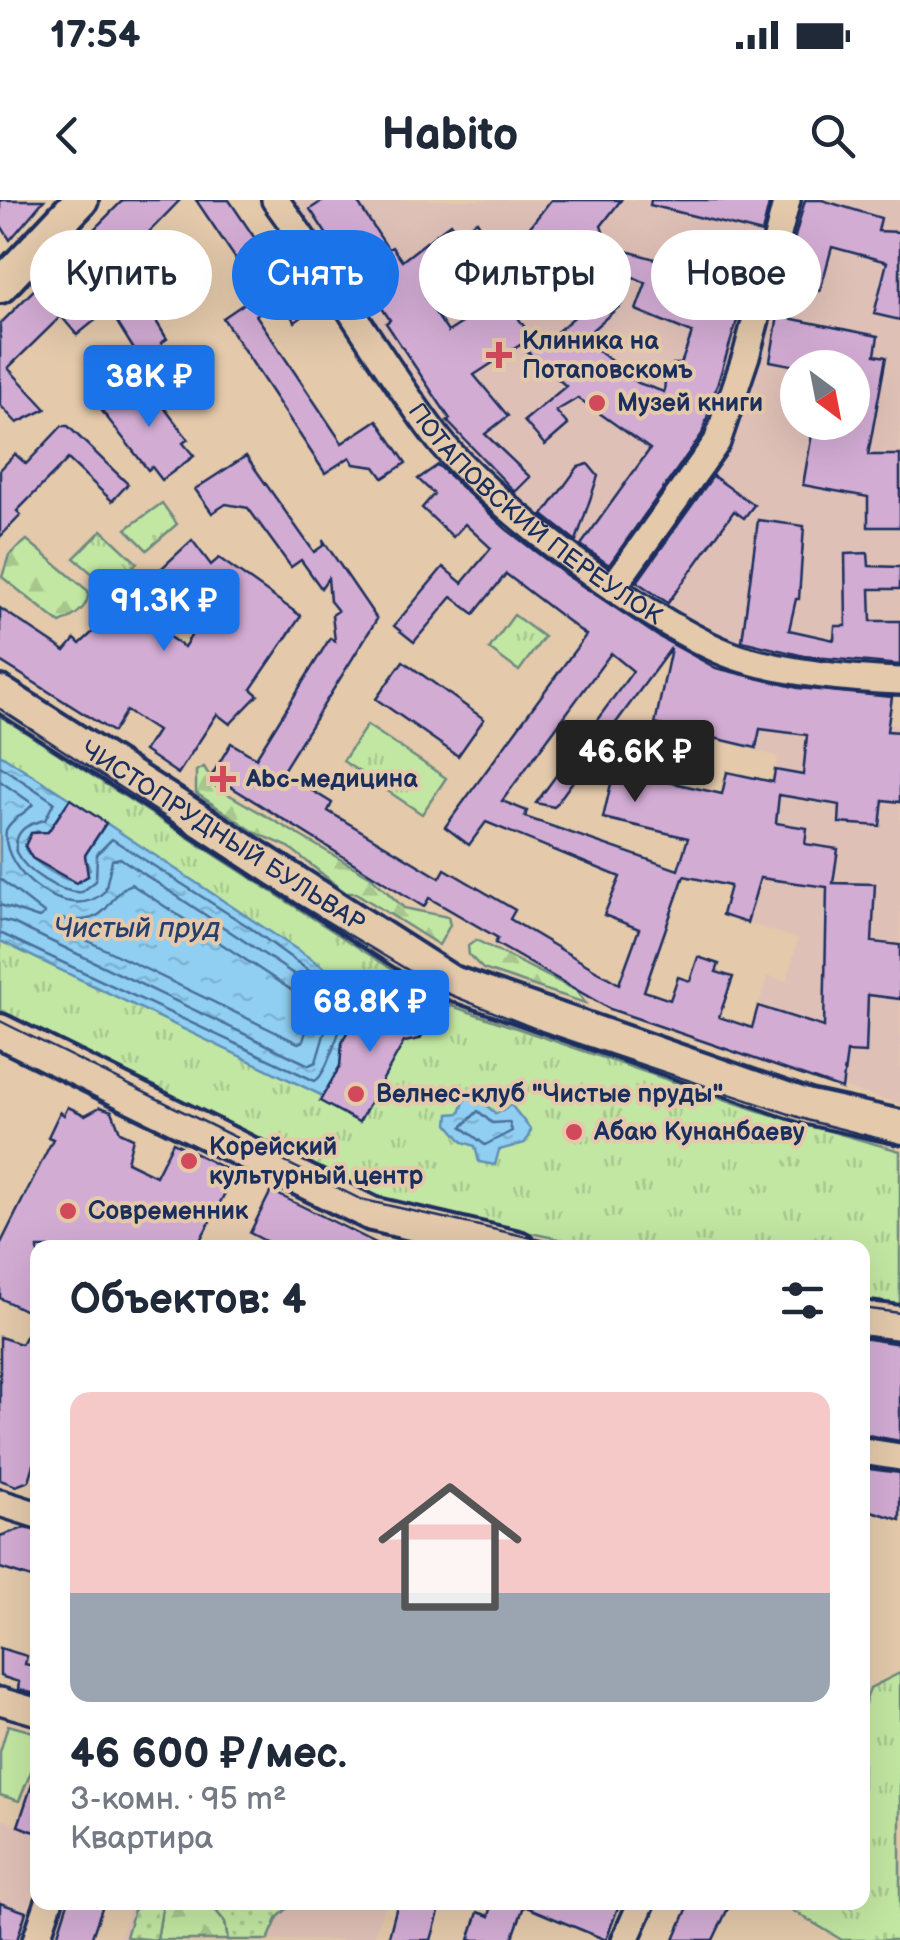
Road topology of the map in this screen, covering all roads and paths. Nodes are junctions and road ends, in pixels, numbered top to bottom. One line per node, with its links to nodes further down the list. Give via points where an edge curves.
1 (82, 200): 4 (main road)
2 (275, 200): 5 (street, ПОТАПОВСКИЙ ПЕРЕУЛОК, via 450,453 510,509)
3 (787, 200): 5 (street, via 717,442)
4 (5, 271)
5 (613, 586): 6 (street, ПОТАПОВСКИЙ ПЕРЕУЛОК, via 691,636 742,659 810,674)
6 (900, 681)
7 (0, 693): 9 (main road, ЧИСТОПРУДНЫЙ БУЛЬВАР, via 450,982 756,1090)
8 (0, 1031): 10 (main road, via 372,1214)
9 (900, 1126)
10 (484, 1240)
11 (870, 1319): 12 (main road)
12 (900, 1323)
13 (870, 1453): 14 (street)
14 (900, 1457)
15 (0, 1503): 16 (street)
16 (30, 1512)
17 (0, 1701): 18 (street)
18 (30, 1710)
19 (47, 1910): 21 (street)
20 (638, 1910): 22 (street)
21 (36, 1940)
22 (625, 1940)

